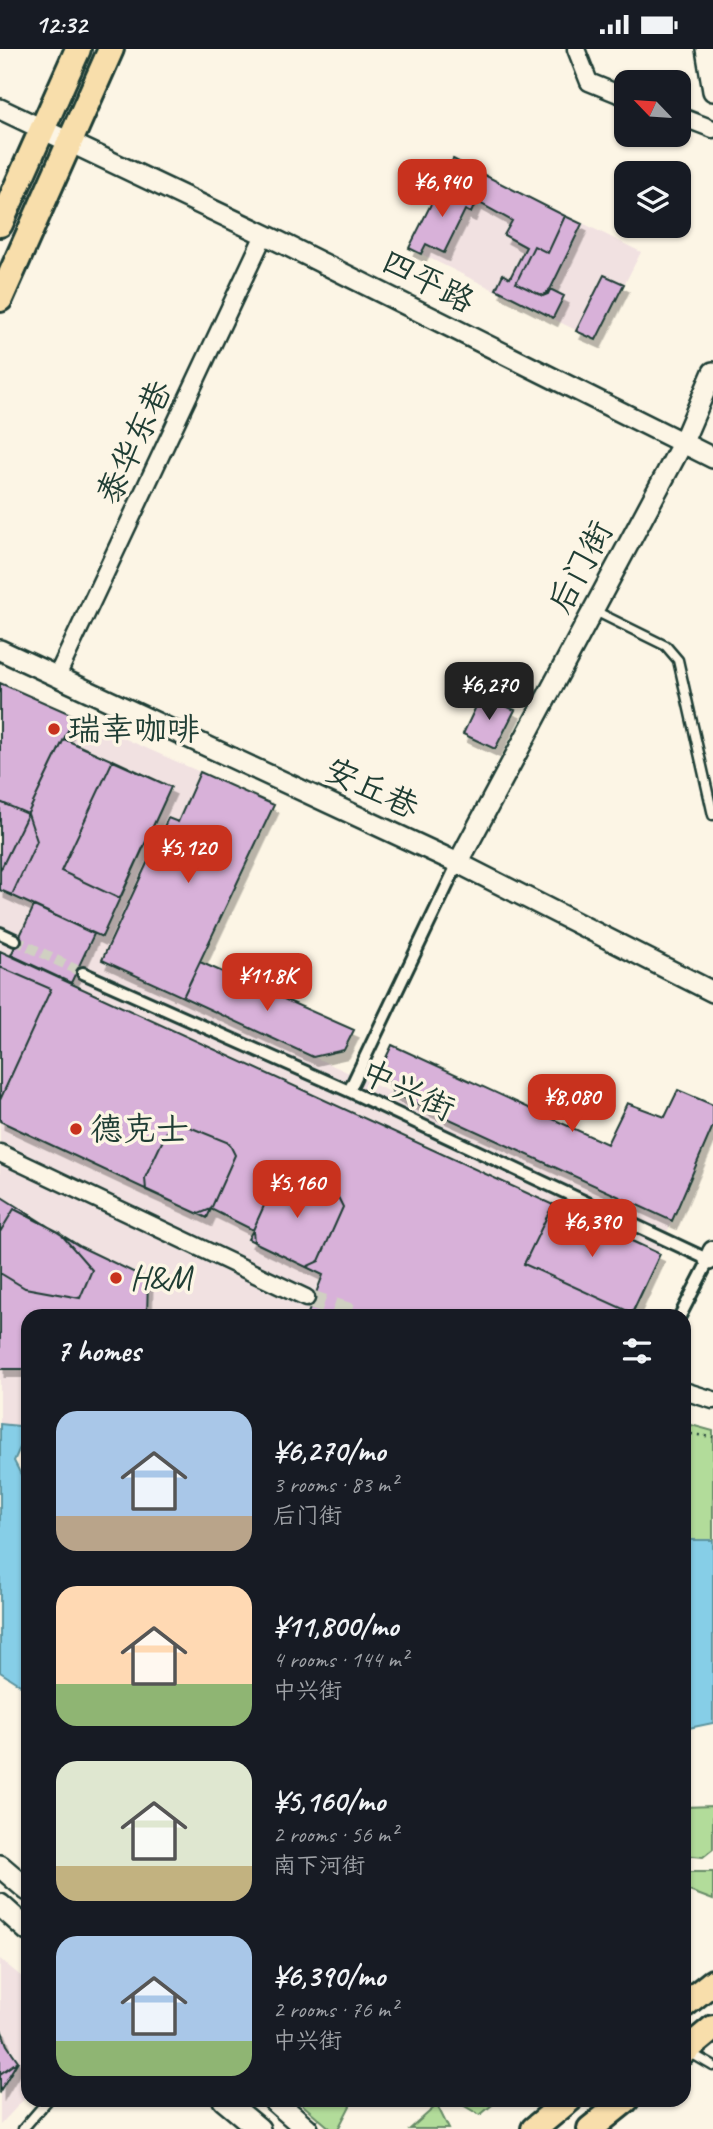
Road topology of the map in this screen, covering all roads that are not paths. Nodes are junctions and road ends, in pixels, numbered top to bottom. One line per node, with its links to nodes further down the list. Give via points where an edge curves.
1 (78, 49): 9 (main road)
2 (111, 49): 11 (main road)
3 (576, 49): 6 (street, via 589,82)
4 (706, 49): 5 (street)
5 (713, 91)
6 (614, 92)
7 (0, 110): 9 (street, 四平路)
8 (691, 121): 10 (street)
9 (44, 129): 11 (street, 四平路); 12 (main road)
10 (713, 129)
11 (71, 141): 13 (street, 四平路); 14 (main road)
12 (0, 224)
13 (264, 235): 16 (street, 四平路); 20 (street, 泰华东巷)
14 (0, 299)
15 (713, 372): 16 (street, 后门街)
16 (682, 444): 17 (street, 四平路); 18 (street, 后门街)
17 (713, 458)
18 (593, 610): 21 (lane, via 666,646 678,660); 22 (street, 后门街)
19 (0, 650): 20 (street, 安丘巷)
20 (57, 675): 22 (street, 安丘巷)
21 (713, 815)
22 (458, 863): 26 (street, 安丘巷); 27 (street)
23 (0, 933): 24 (street)
24 (15, 940)
25 (83, 973): 27 (street, 中兴街)
26 (713, 992)
27 (349, 1091): 29 (street, 中兴街)
28 (0, 1153): 30 (street)
29 (711, 1255): 31 (street)
30 (306, 1298)
31 (684, 1309)
32 (691, 1393): 33 (street)
33 (713, 1400)
34 (0, 1866): 35 (main road)
35 (21, 1884)
36 (0, 1905): 37 (main road)
37 (21, 1924)
38 (713, 1982): 39 (main road)
39 (691, 1999)
40 (713, 2028): 41 (main road)
41 (691, 2046)
42 (691, 2054): 43 (lane)
43 (713, 2066)
44 (42, 2107): 49 (lane)
45 (232, 2107): 50 (main road)
46 (282, 2107): 51 (main road)
47 (561, 2107): 52 (main road)
48 (617, 2107): 53 (main road)
49 (23, 2129)
50 (258, 2129)
51 (307, 2129)
52 (534, 2129)
53 (590, 2129)

